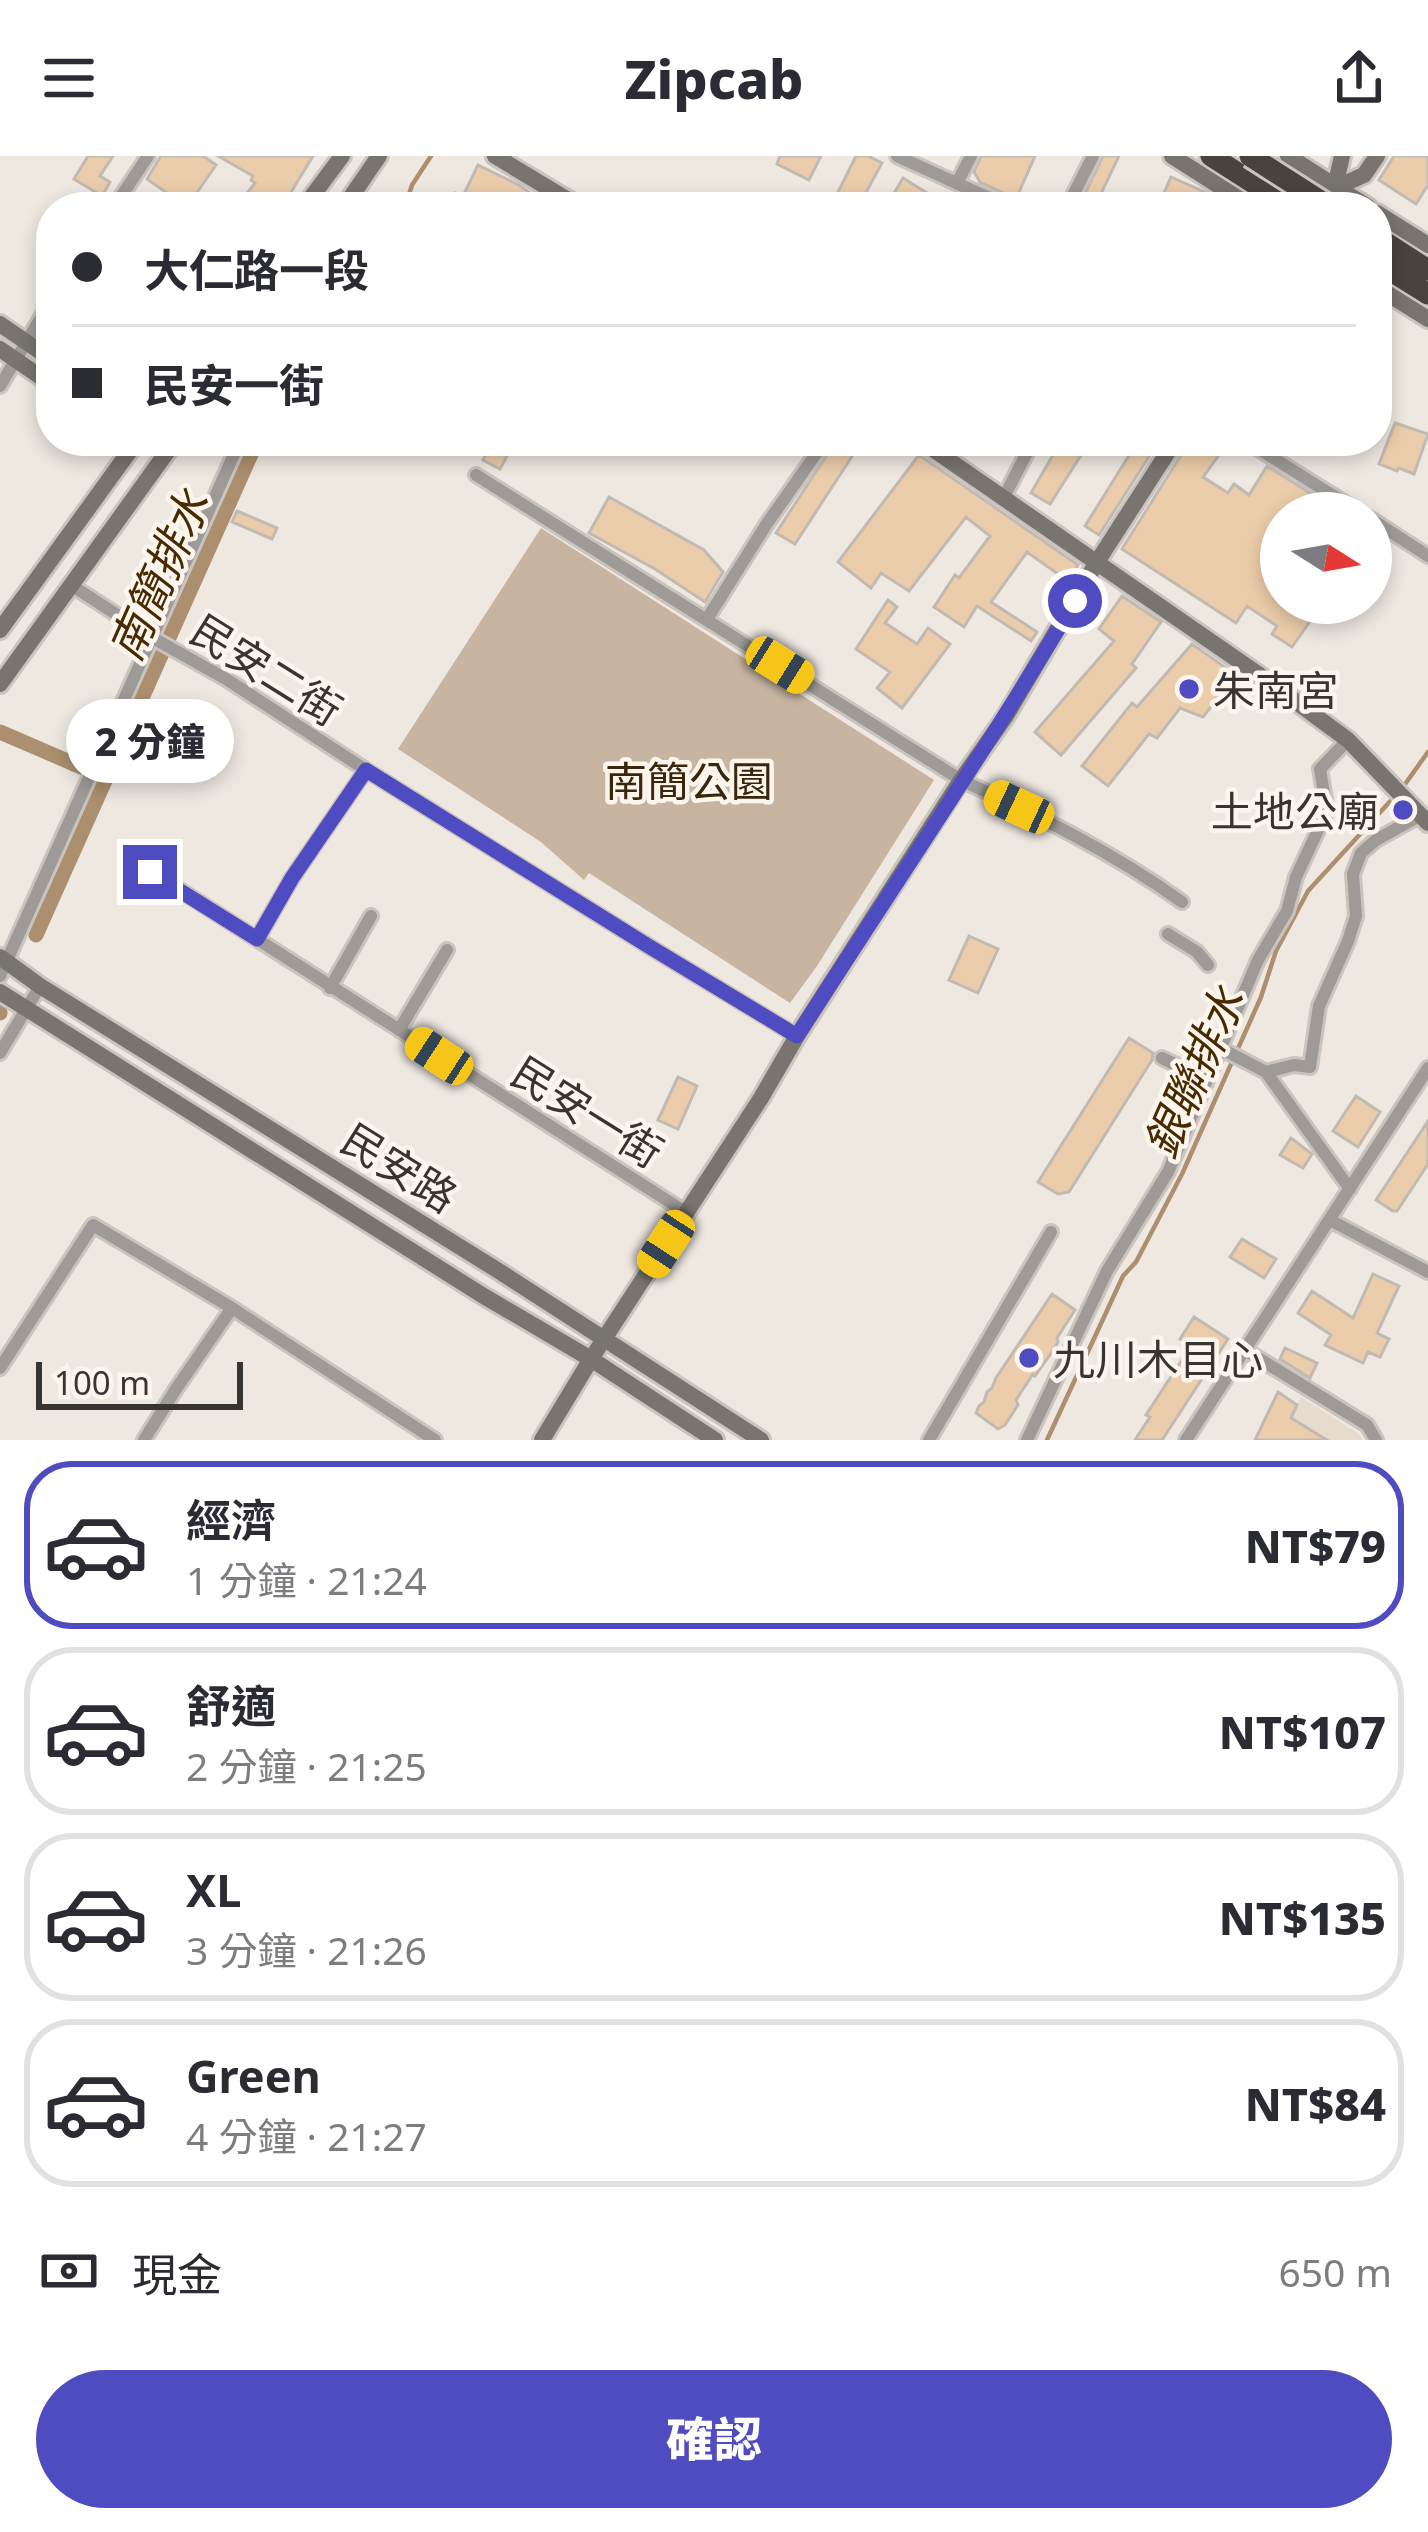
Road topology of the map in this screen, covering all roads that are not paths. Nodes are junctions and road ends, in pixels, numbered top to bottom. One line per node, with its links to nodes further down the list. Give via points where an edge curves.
1 (148, 156): 15 (street)
2 (341, 156): 16 (street)
3 (379, 156): 17 (street)
4 (495, 156): 18 (street)
5 (897, 156): 14 (street)
6 (971, 156): 14 (street)
7 (1093, 156): 20 (street)
8 (1172, 156): 21 (street)
9 (1211, 156): 22 (highway)
10 (1250, 156): 23 (highway, bridge)
11 (1288, 156): 24 (street)
12 (1342, 156): 25 (street)
13 (1376, 156): 26 (street)
14 (957, 183): 19 (street)
15 (124, 192)
16 (315, 192)
17 (354, 192)
18 (555, 192)
19 (976, 192)
20 (1075, 192)
21 (1228, 192)
22 (1267, 192)
23 (1315, 192)
24 (1322, 192)
25 (1332, 192)
26 (1341, 192)
27 (1392, 222): 28 (street)
28 (1428, 245)
29 (1392, 247): 30 (highway)
30 (1428, 270)
31 (1392, 271): 32 (highway)
32 (1428, 294)
33 (1392, 297): 34 (street)
34 (1428, 320)
35 (0, 324): 37 (street)
36 (36, 325): 37 (street)
37 (26, 341): 38 (street); 40 (street)
38 (36, 348)
39 (0, 349): 40 (street)
40 (16, 361): 41 (street); 42 (street)
41 (36, 374)
42 (0, 386)
43 (126, 456): 59 (street)
44 (162, 456): 57 (street)
45 (233, 456): 60 (street)
46 (814, 456): 58 (street)
47 (943, 456): 53 (street)
48 (1025, 456): 53 (street)
49 (1165, 456): 56 (street)
50 (1270, 456): 52 (street)
51 (476, 475): 58 (street)
52 (1327, 492)
53 (1004, 497): 56 (street)
54 (1392, 533): 55 (street)
55 (1428, 556)
56 (1097, 562): 62 (street); 64 (street)
57 (71, 585): 60 (street, 民安二街); 61 (street)
58 (707, 619): 64 (street)
59 (0, 630)
60 (153, 638): 63 (street, 民安二街); 72 (street)
61 (0, 684)
62 (1348, 740): 65 (street); 80 (street, via 1320,769 1327,811)
63 (366, 770): 70 (street); 79 (street, 民安二街)
64 (961, 780): 67 (street); 79 (street)
65 (1425, 819): 84 (street, via 1361,854 1353,874 1356,916 1318,1006 1310,1067)
66 (150, 872): 70 (street, 民安一街)
67 (1182, 902)
68 (371, 916): 75 (street)
69 (1168, 934): 73 (street)
70 (257, 939): 75 (street, 民安一街)
71 (447, 950): 78 (street)
72 (2, 965): 74 (street, 民安路)
73 (1208, 965)
74 (40, 986): 77 (street); 92 (street, 民安路)
75 (330, 988): 78 (street, 民安一街)
76 (0, 992): 77 (street, 民安路)
77 (27, 1009): 81 (street); 94 (street, 民安路)
78 (399, 1030): 87 (street, 民安一街)
79 (797, 1036): 87 (street)
80 (1222, 1049): 84 (street); 85 (street)
81 (0, 1053)
82 (1162, 1058): 85 (street)
83 (1428, 1068): 86 (street)
84 (1266, 1072): 86 (street)
85 (1207, 1080): 102 (street, via 1168,1172 1113,1260)
86 (1350, 1190): 88 (street)
87 (687, 1213): 92 (street)
88 (1330, 1220): 90 (street); 93 (street)
89 (1051, 1232): 101 (street)
90 (1427, 1275)
91 (232, 1308): 95 (street, via 93,1225); 96 (street); 97 (street)
92 (604, 1339): 94 (street); 100 (street, 民安路)
93 (1245, 1350): 103 (street); 104 (street, via 1367,1425)
94 (591, 1359): 98 (street); 99 (street, 民安路)
95 (0, 1368)
96 (144, 1440)
97 (435, 1440)
98 (542, 1440)
99 (716, 1440)
100 (761, 1440)
101 (929, 1440)
102 (1028, 1440)
103 (1186, 1440)
104 (1376, 1440)

